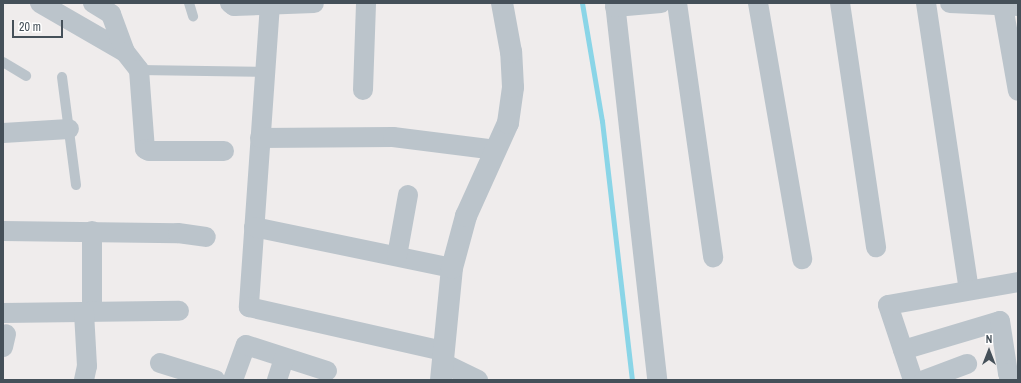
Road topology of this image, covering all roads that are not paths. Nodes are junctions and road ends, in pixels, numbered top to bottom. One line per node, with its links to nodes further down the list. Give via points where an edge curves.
1 (40, 3): 19 (street)
2 (89, 3): 19 (street)
3 (93, 3): 20 (street, via 111,14)
4 (189, 3): 18 (lane)
5 (230, 3): 15 (street, via 234,6)
6 (314, 3): 15 (street)
7 (366, 3): 26 (street)
8 (502, 3): 31 (street, via 513,87 508,123)
9 (661, 3): 16 (street)
10 (677, 3): 41 (street)
11 (758, 3): 42 (street)
12 (840, 3): 39 (street)
13 (926, 3): 45 (street)
14 (950, 3): 17 (street)
15 (270, 4): 23 (street)
16 (615, 5): 60 (street)
17 (1010, 6): 27 (street)
18 (193, 16)
19 (76, 24): 20 (street)
20 (125, 52): 22 (street)
21 (3, 62): 24 (lane)
22 (139, 70): 23 (lane); 32 (street, via 145,148)
23 (265, 72): 30 (street)
24 (26, 76)
25 (62, 77): 28 (lane)
26 (363, 90)
27 (1018, 91)
28 (69, 129): 29 (street); 33 (lane)
29 (3, 133)
30 (260, 138): 31 (street, via 393,137); 35 (street)
31 (496, 150): 43 (street, via 466,216)
32 (224, 151)
33 (76, 185)
34 (408, 195): 40 (street)
35 (254, 227): 40 (street); 53 (street, via 249,307)
36 (3, 231): 37 (street)
37 (92, 231): 38 (street, via 178,233); 47 (street)
38 (206, 238)
39 (876, 247)
40 (397, 256): 43 (street)
41 (713, 257)
42 (802, 259)
43 (452, 268): 53 (street)
44 (1018, 282): 45 (street)
45 (969, 290): 49 (street, via 888,305)
46 (179, 311): 47 (street)
47 (88, 312): 48 (street); 55 (street, via 87,366)
48 (3, 313)
49 (903, 350): 61 (street); 63 (street, via 1000,321)
50 (284, 358): 54 (street); 57 (street, via 246,345); 58 (street)
51 (160, 363): 56 (street)
52 (967, 364): 62 (street)
53 (442, 365): 59 (street)
54 (327, 371)
55 (84, 380)
56 (215, 380)
57 (233, 380)
58 (277, 380)
59 (478, 380)
60 (657, 380)
61 (913, 380)
62 (924, 380)
63 (1010, 380)

